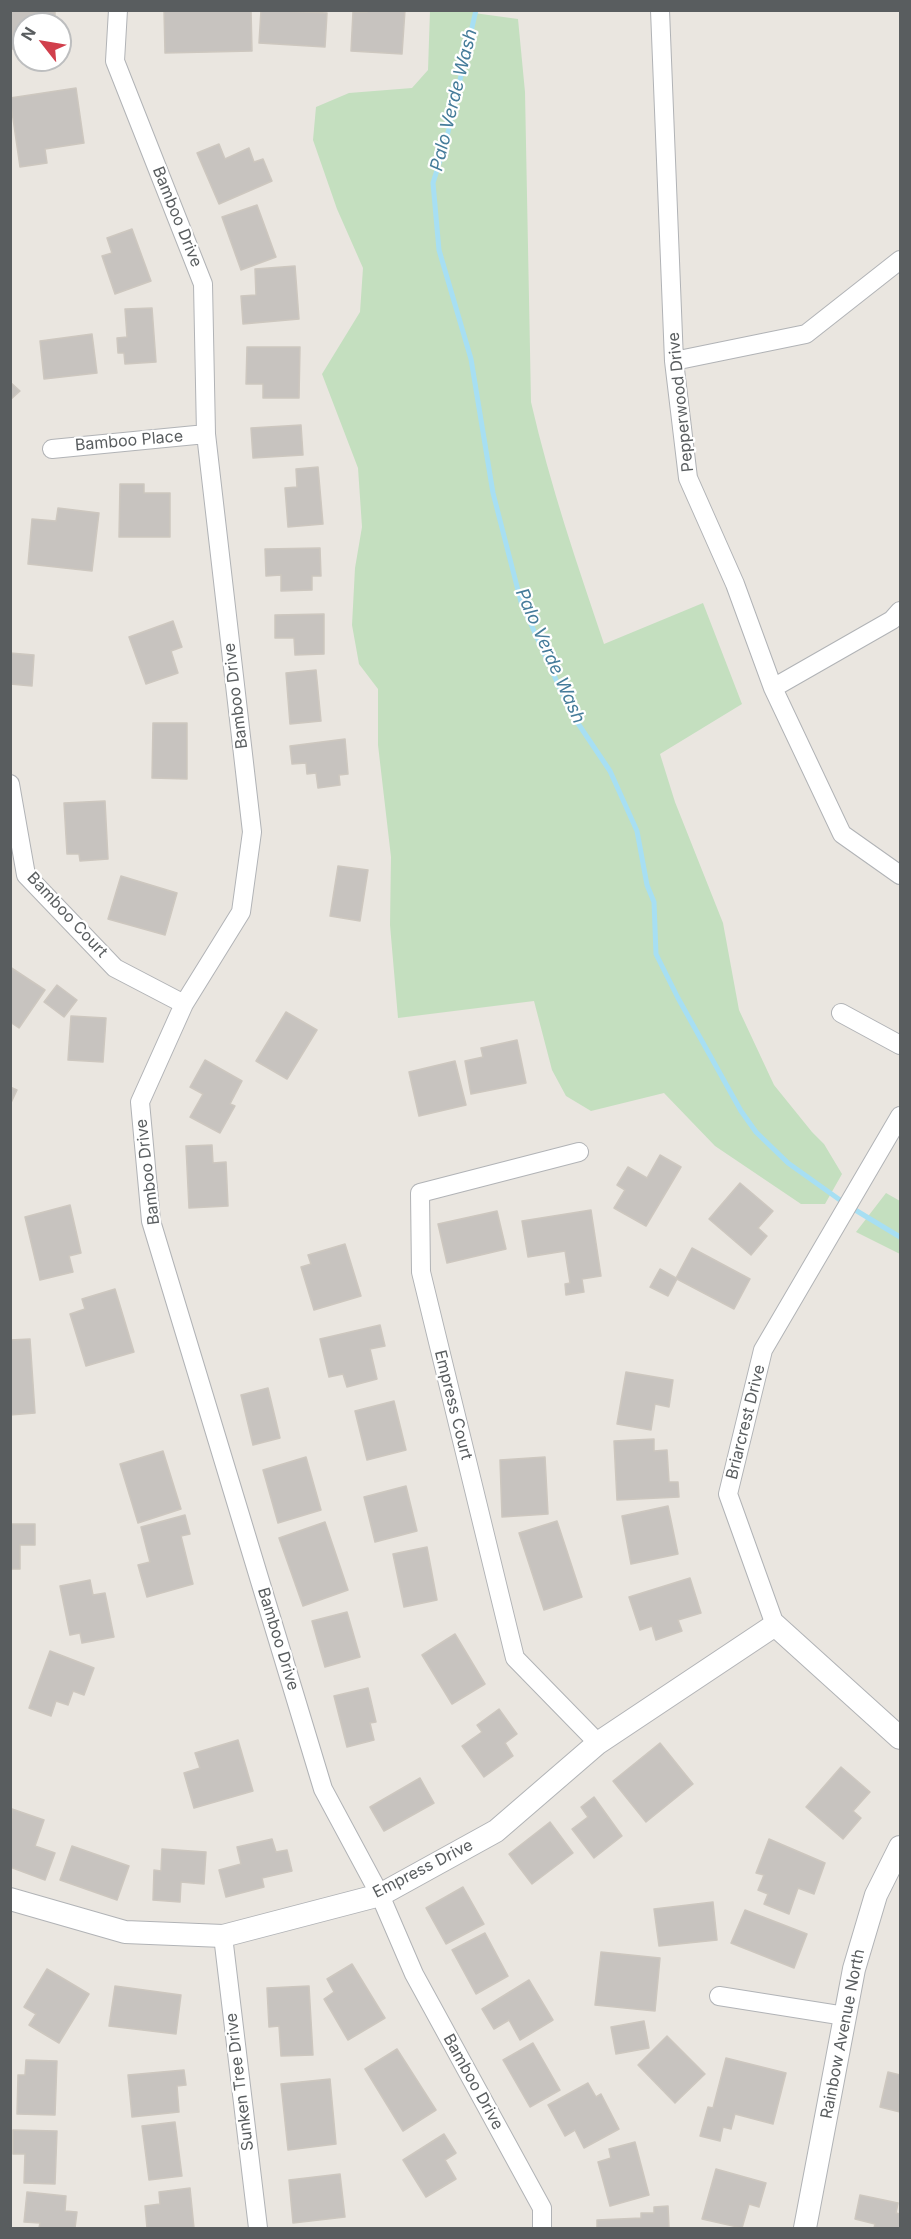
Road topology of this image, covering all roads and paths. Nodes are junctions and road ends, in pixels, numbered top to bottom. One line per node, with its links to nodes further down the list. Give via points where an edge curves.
1 (118, 10): 5 (street, Bamboo Drive, via 115,61 203,284)
2 (660, 10): 4 (street, Pepperwood Drive)
3 (900, 260): 4 (street, via 806,334)
4 (674, 361): 8 (street, Pepperwood Drive, via 688,478 735,584)
5 (206, 434): 6 (street, Bamboo Place); 11 (street, Bamboo Drive, via 252,832 241,912)
6 (52, 449)
7 (900, 611): 8 (street, via 892,620)
8 (773, 687): 10 (street, Pepperwood Drive, via 842,834)
9 (10, 784): 11 (street, Bamboo Court, via 26,875 115,968)
10 (900, 875)
11 (184, 1004): 20 (street, Bamboo Drive, via 140,1102 151,1221 323,1789)
12 (841, 1013): 13 (street)
13 (900, 1045)
14 (900, 1116): 16 (street, Briarcrest Drive, via 764,1350 728,1494)
15 (579, 1152): 18 (street, Empress Court, via 420,1193 421,1272 515,1658)
16 (775, 1625): 17 (street, Briarcrest Drive); 18 (street, Empress Drive)
17 (900, 1738)
18 (598, 1743): 20 (street, Empress Drive, via 496,1831)
19 (900, 1847): 24 (street, Rainbow Avenue North, via 865,1927)
20 (380, 1894): 22 (street, Empress Drive); 26 (street, Bamboo Drive, via 414,1974 542,2208)
21 (10, 1899): 22 (street, Empress Drive, via 125,1932)
22 (223, 1936): 25 (street, Sunken Tree Drive)
23 (719, 1995): 24 (street)
24 (845, 2016): 27 (street, Rainbow Avenue North)
25 (258, 2229)
26 (542, 2229)
27 (806, 2229)

